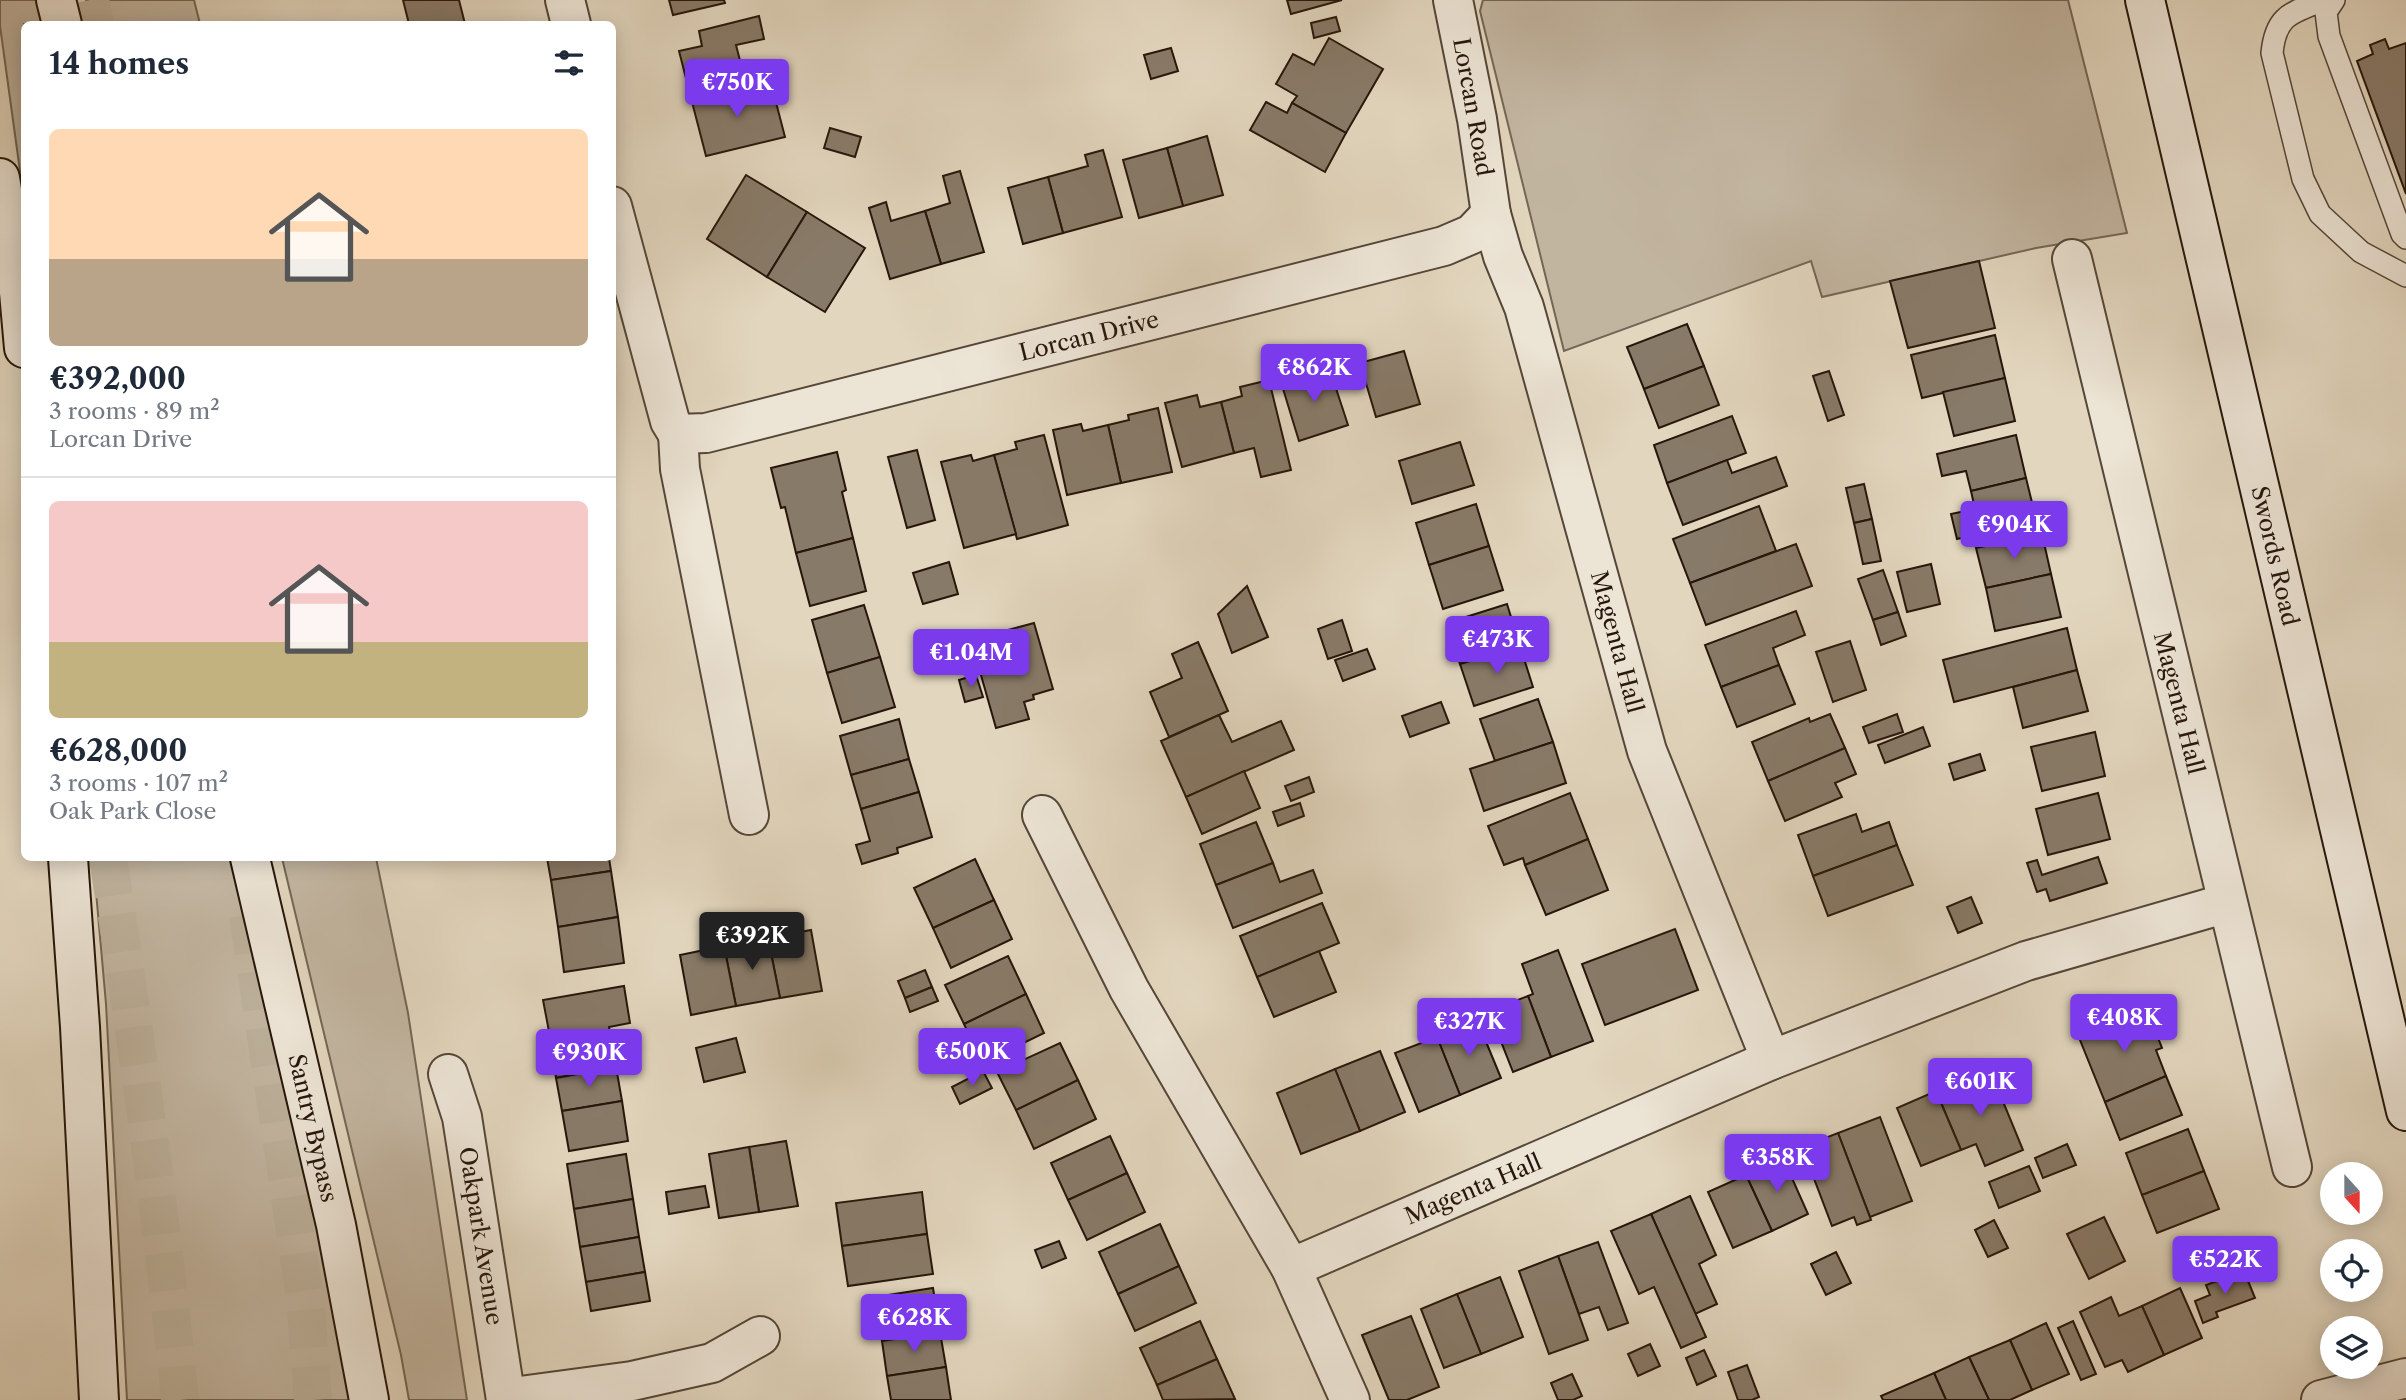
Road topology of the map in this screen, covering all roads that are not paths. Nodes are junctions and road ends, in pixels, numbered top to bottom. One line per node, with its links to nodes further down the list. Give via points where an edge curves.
1 (56, 0): 7 (street)
2 (565, 0): 8 (street)
3 (1453, 0): 10 (street, Lorcan Road, via 1478,119)
4 (2145, 0): 24 (street, Swords Road)
5 (2324, 0): 14 (lane, via 2280,21 2274,34 2273,53 2303,179 2320,214 2361,252)
6 (2334, 0): 12 (lane, via 2326,12 2329,36)
7 (61, 21)
8 (569, 21)
9 (0, 178): 15 (street)
10 (1491, 214): 16 (street, Lorcan Drive, via 1472,234 1444,246 706,433); 22 (street, Magenta Hall, via 1524,307 1647,751)
11 (616, 221): 16 (street, via 670,421)
12 (2406, 238)
13 (2072, 259): 21 (street, Magenta Hall)
14 (2406, 276)
15 (21, 314)
16 (678, 434): 17 (street, via 680,469)
17 (749, 815)
18 (1042, 815): 26 (street, via 1129,989)
19 (68, 861): 30 (street)
20 (251, 861): 31 (street, Santry Bypass, via 336,1225)
21 (2227, 903): 22 (street, Magenta Hall, via 2026,961); 25 (street, Magenta Hall)
22 (1770, 1060): 26 (street, Magenta Hall)
23 (448, 1074): 29 (street, Oakpark Avenue, via 462,1117)
24 (2406, 1111)
25 (2292, 1167)
26 (1291, 1268): 32 (street)
27 (760, 1336): 29 (street, via 712,1363 632,1381)
28 (2406, 1378): 33 (street)
29 (506, 1399)
30 (99, 1400)
31 (369, 1400)
32 (1350, 1400)
33 (2321, 1400)

